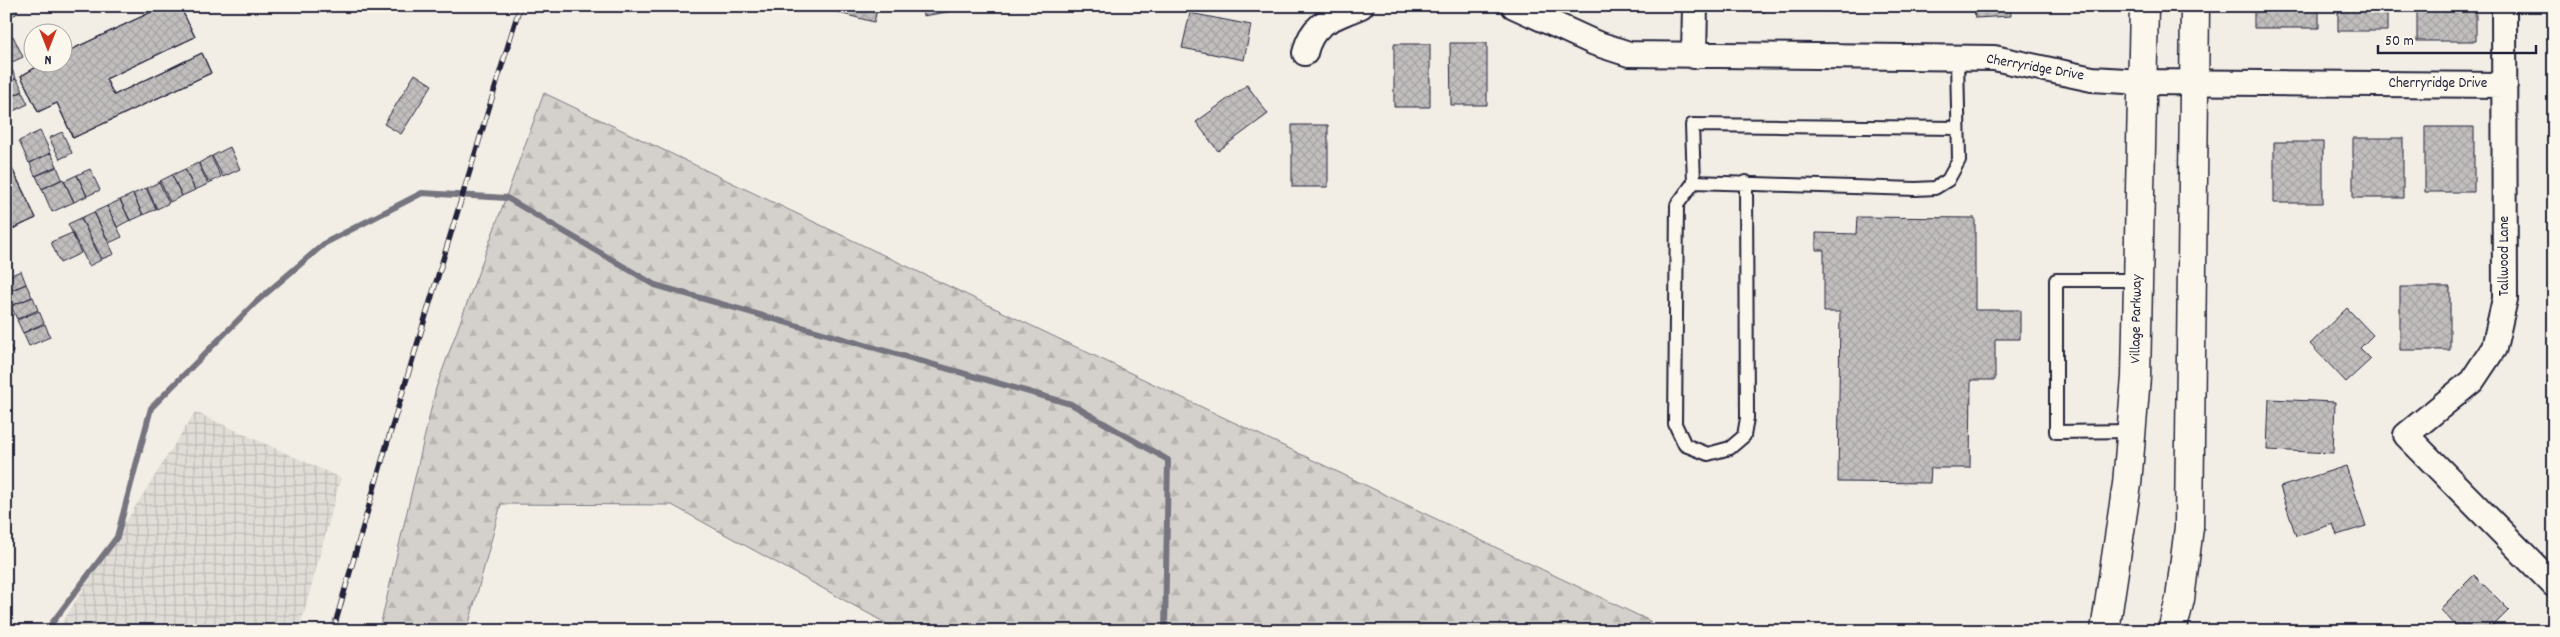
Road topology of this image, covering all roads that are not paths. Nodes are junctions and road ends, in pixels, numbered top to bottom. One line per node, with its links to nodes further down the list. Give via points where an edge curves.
1 (1361, 6): 7 (street, via 1320,24 1312,34)
2 (1514, 6): 8 (street, Cherryridge Drive, via 1615,51)
3 (1695, 6): 8 (street)
4 (2144, 6): 10 (main road, Village Parkway)
5 (2195, 6): 11 (main road)
6 (2504, 6): 12 (street, Tallwood Lane)
7 (1305, 54)
8 (1694, 56): 9 (street, Cherryridge Drive)
9 (1957, 58): 10 (street, Cherryridge Drive, via 1994,58 2092,79); 13 (lane)
10 (2143, 82): 11 (street, Cherryridge Drive); 16 (main road, Village Parkway)
11 (2195, 83): 12 (street, Cherryridge Drive); 20 (main road, via 2189,527 2180,599)
12 (2504, 85): 18 (street, Tallwood Lane, via 2505,299 2494,348 2472,381 2406,435)
13 (1958, 128): 14 (lane, via 1692,125); 15 (lane, via 1958,160 1948,180 1935,188)
14 (1694, 182): 15 (lane); 15 (lane, via 1677,205 1675,424 1685,445 1708,454 1730,448 1744,436 1747,418)
15 (1746, 182)
16 (2138, 280): 17 (main road, Village Parkway); 17 (lane, via 2056,280 2056,432)
17 (2131, 431): 19 (main road, Village Parkway, via 2127,484)
18 (2554, 585)
19 (2105, 631)
20 (2172, 631)

